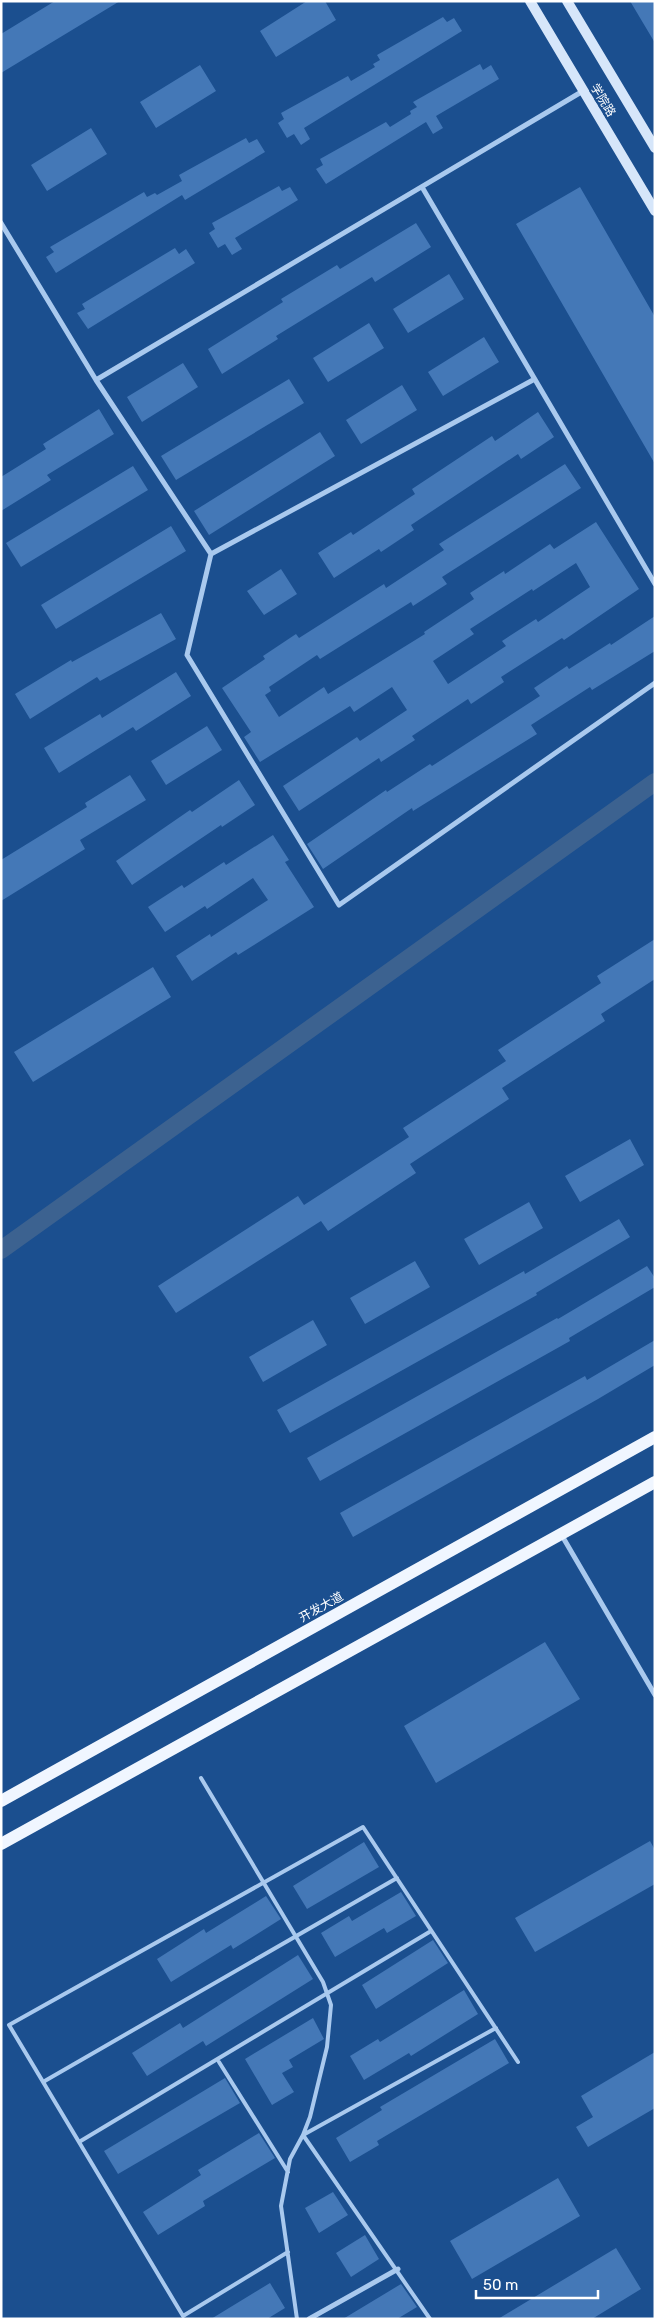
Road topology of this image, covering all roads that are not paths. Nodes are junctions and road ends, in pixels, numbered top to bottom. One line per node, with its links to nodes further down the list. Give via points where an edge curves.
1 (530, 1): 3 (main road, 学院路)
2 (567, 1): 4 (main road, 学院路)
3 (583, 91): 5 (street); 6 (main road, 学院路)
4 (655, 148)
5 (422, 187): 8 (street); 9 (street)
6 (655, 211)
7 (1, 223): 8 (street)
8 (96, 380): 10 (street)
9 (533, 380): 10 (street); 11 (street)
10 (211, 554): 12 (street, via 187,655 339,905)
11 (655, 584)
12 (655, 683)
13 (655, 1437): 18 (main road, 开发大道)
14 (655, 1482): 15 (main road)
15 (561, 1534): 16 (street); 19 (main road)
16 (655, 1695)
17 (201, 1778): 21 (lane)
18 (1, 1801)
19 (1, 1844)
20 (397, 1878): 21 (lane, via 363,1827); 22 (lane); 23 (lane)
21 (264, 1883): 23 (lane); 28 (lane, via 9,2025)
22 (431, 1931): 24 (lane); 25 (lane)
23 (295, 1935): 24 (lane); 28 (lane)
24 (327, 1992): 29 (lane, via 331,2005 327,2047); 30 (lane)
25 (496, 2028): 27 (lane); 29 (lane)
26 (219, 2062): 31 (lane)
27 (518, 2062)
28 (43, 2082): 30 (lane)
29 (304, 2135): 31 (lane, via 290,2159); 33 (lane)
30 (79, 2142): 32 (lane, via 183,2316)
31 (288, 2172): 32 (lane, via 282,2206)
32 (288, 2252): 34 (lane)
33 (398, 2269): 35 (street); 36 (lane)
34 (297, 2319)
35 (309, 2319)
36 (430, 2319)

